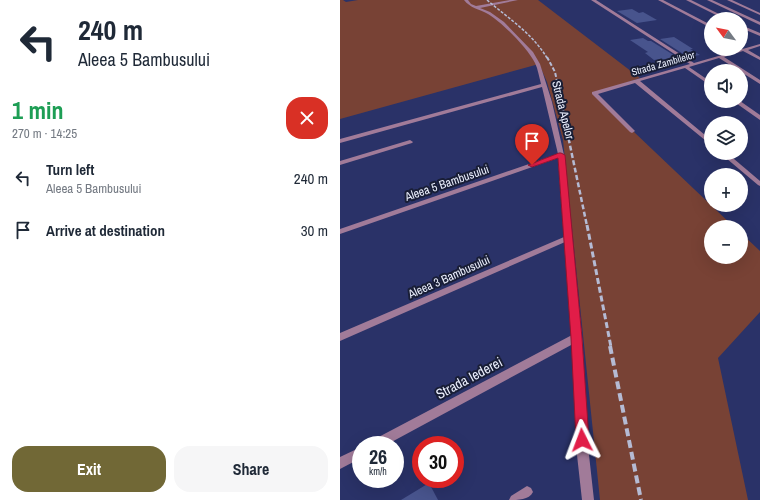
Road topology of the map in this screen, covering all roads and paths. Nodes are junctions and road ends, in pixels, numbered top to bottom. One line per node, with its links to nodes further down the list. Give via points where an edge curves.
1 (466, 0): 8 (street, Strada Apelor, via 470,5)
2 (516, 0): 8 (street)
3 (593, 0): 20 (street)
4 (660, 0): 11 (street)
5 (688, 0): 9 (street)
6 (709, 0): 12 (street)
7 (730, 0): 10 (street)
8 (477, 7): 25 (street, Strada Apelor, via 503,23 519,39 538,64)
9 (713, 12)
10 (760, 14)
11 (704, 23)
12 (760, 24)
13 (748, 29): 14 (street)
14 (760, 35)
15 (760, 44): 16 (street, Strada Zambilelor)
16 (750, 47)
17 (748, 52): 19 (street)
18 (719, 56): 20 (street, Strada Zambilelor); 24 (street)
19 (760, 59)
20 (693, 64): 21 (street, Strada Zambilelor)
21 (685, 66): 22 (street); 23 (street, Strada Zambilelor)
22 (704, 79)
23 (636, 81): 28 (street, Strada Zambilelor, via 594,93); 29 (street)
24 (760, 82)
25 (544, 85): 30 (street); 32 (street, Strada Apelor)
26 (746, 108): 27 (street)
27 (760, 118)
28 (632, 131)
29 (704, 137)
30 (340, 141)
31 (410, 142): 34 (street)
32 (561, 155): 36 (street, Aleea 5 Bambusului); 37 (street, Strada Apelor)
33 (731, 160): 35 (street)
34 (340, 163)
35 (760, 184)
36 (340, 232)
37 (568, 238): 38 (street, Aleea 3 Bambusului); 39 (street, Strada Apelor)
38 (340, 337)
39 (577, 338): 40 (street, Strada Iederei); 45 (street, Strada Apelor)
40 (392, 436)
41 (352, 457): 42 (street)
42 (340, 463)
43 (527, 492): 44 (street)
44 (515, 500)
45 (588, 500)

